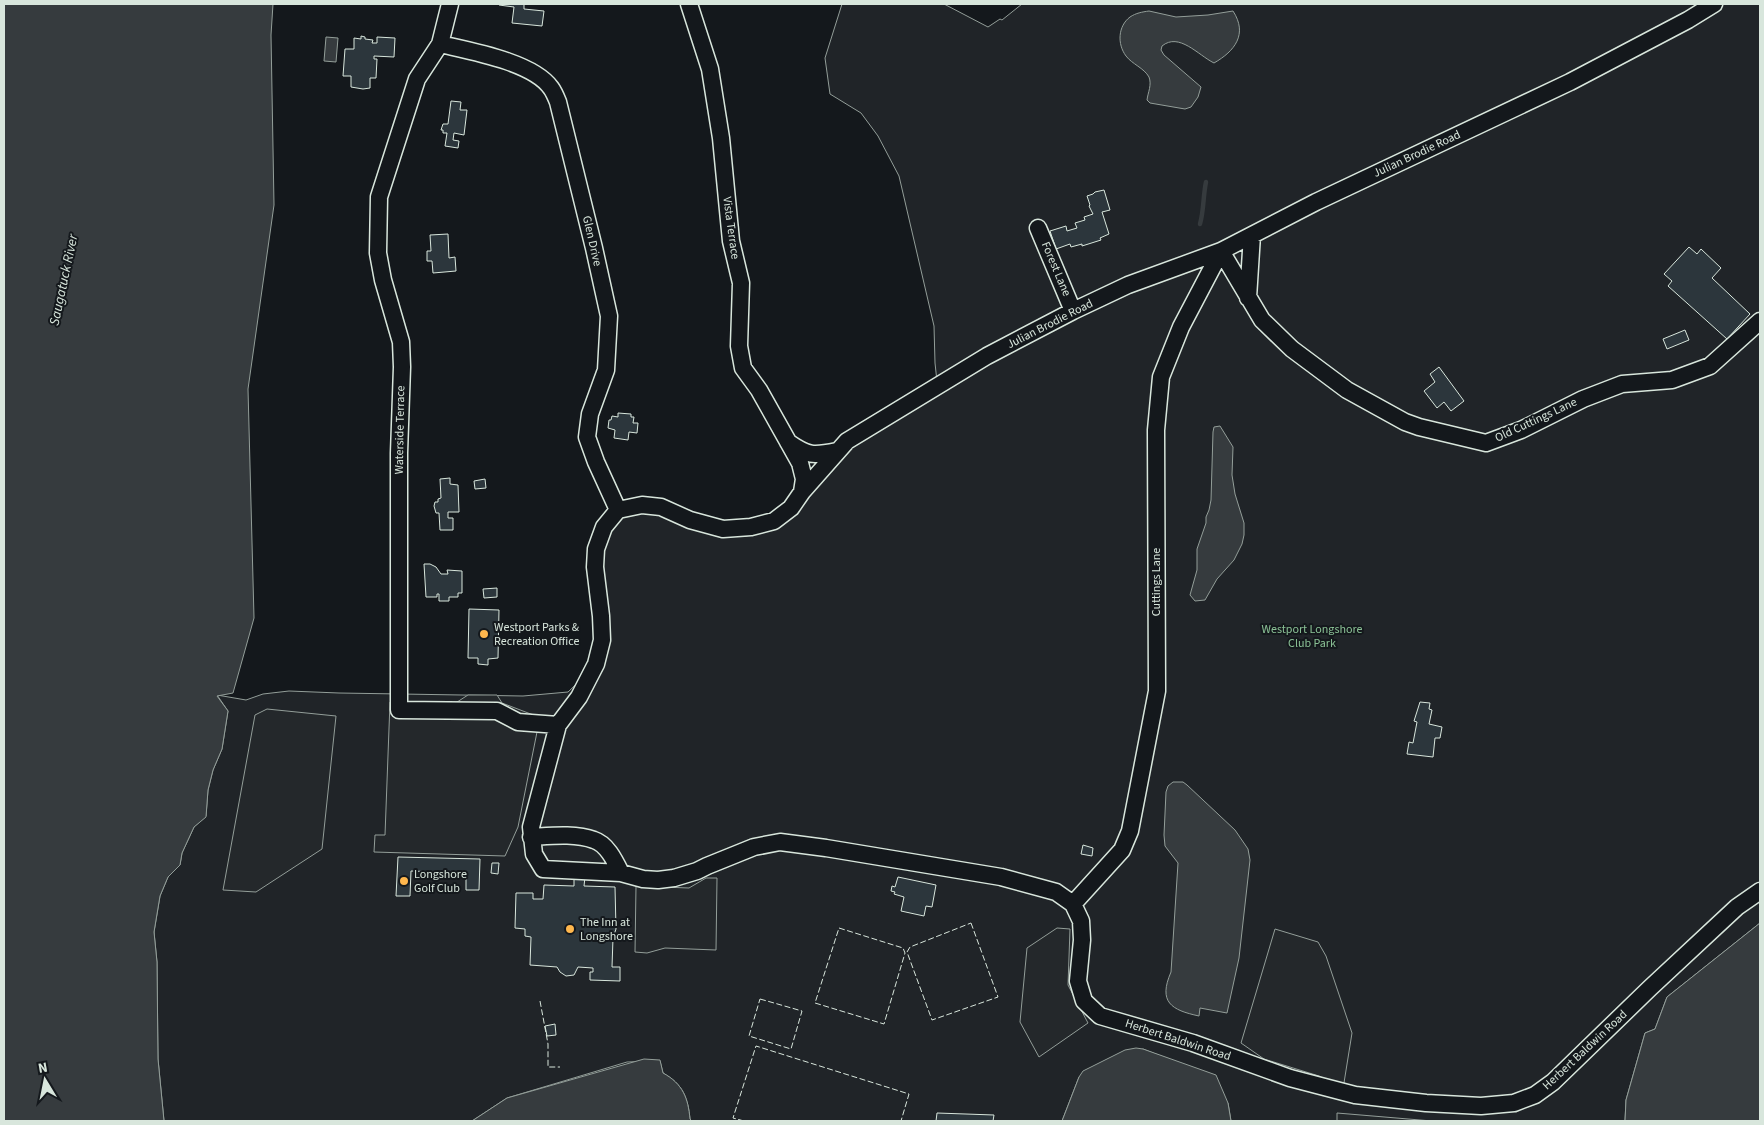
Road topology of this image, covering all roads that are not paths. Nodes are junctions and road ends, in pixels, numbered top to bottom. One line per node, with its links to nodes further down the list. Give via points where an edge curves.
1 (450, 4): 4 (street, Waterside Terrace)
2 (689, 4): 11 (street, Vista Terrace, via 710,69 721,138 731,241 741,283 739,346 743,368)
3 (1714, 4): 6 (street, Julian Brodie Road, via 1570,82)
4 (440, 44): 14 (street, Glen Drive, via 528,69 551,87 558,102 608,316 606,370 590,414 587,437); 15 (street, Waterside Terrace, via 417,78 379,197 378,253 401,342 402,367 399,710 497,711 518,722)
5 (1038, 228): 9 (street, Forest Lane)
6 (1252, 235): 7 (street, Julian Brodie Road); 8 (street)
7 (1221, 250): 8 (street, Old Cuttings Lane); 9 (street, Julian Brodie Road, via 1128,284); 19 (street, Cuttings Lane, via 1180,327 1161,377 1156,430 1157,691 1130,831 1122,850)
8 (1248, 298): 10 (street, Old Cuttings Lane, via 1262,320 1286,343 1347,390 1405,422 1486,442 1521,430 1582,399 1622,384 1672,380 1710,366)
9 (1074, 311): 12 (street, Julian Brodie Road, via 986,356 846,441)
10 (1760, 321)
11 (788, 442): 12 (street, via 816,456); 13 (street, Vista Terrace, via 800,462 804,480)
12 (837, 451): 13 (street, Julian Brodie Road)
13 (802, 492): 14 (street, Julian Brodie Road, via 791,508 774,521 751,527 722,528 690,520 661,507 642,505)
14 (618, 510): 15 (street, via 604,527 596,550 602,632 596,664 579,697)
15 (558, 725): 16 (street)
16 (531, 837): 17 (street, via 595,840 614,858); 17 (street, via 534,854 543,869)
17 (621, 873): 19 (street, via 644,879 674,878 754,848 780,842 1001,877 1056,892)
18 (1760, 891): 19 (street, Herbert Baldwin Road, via 1737,907 1553,1082 1535,1095 1514,1103 1481,1106 1355,1095 1290,1078 1193,1043 1100,1016 1084,1001 1078,981 1081,921)
19 (1073, 904)

